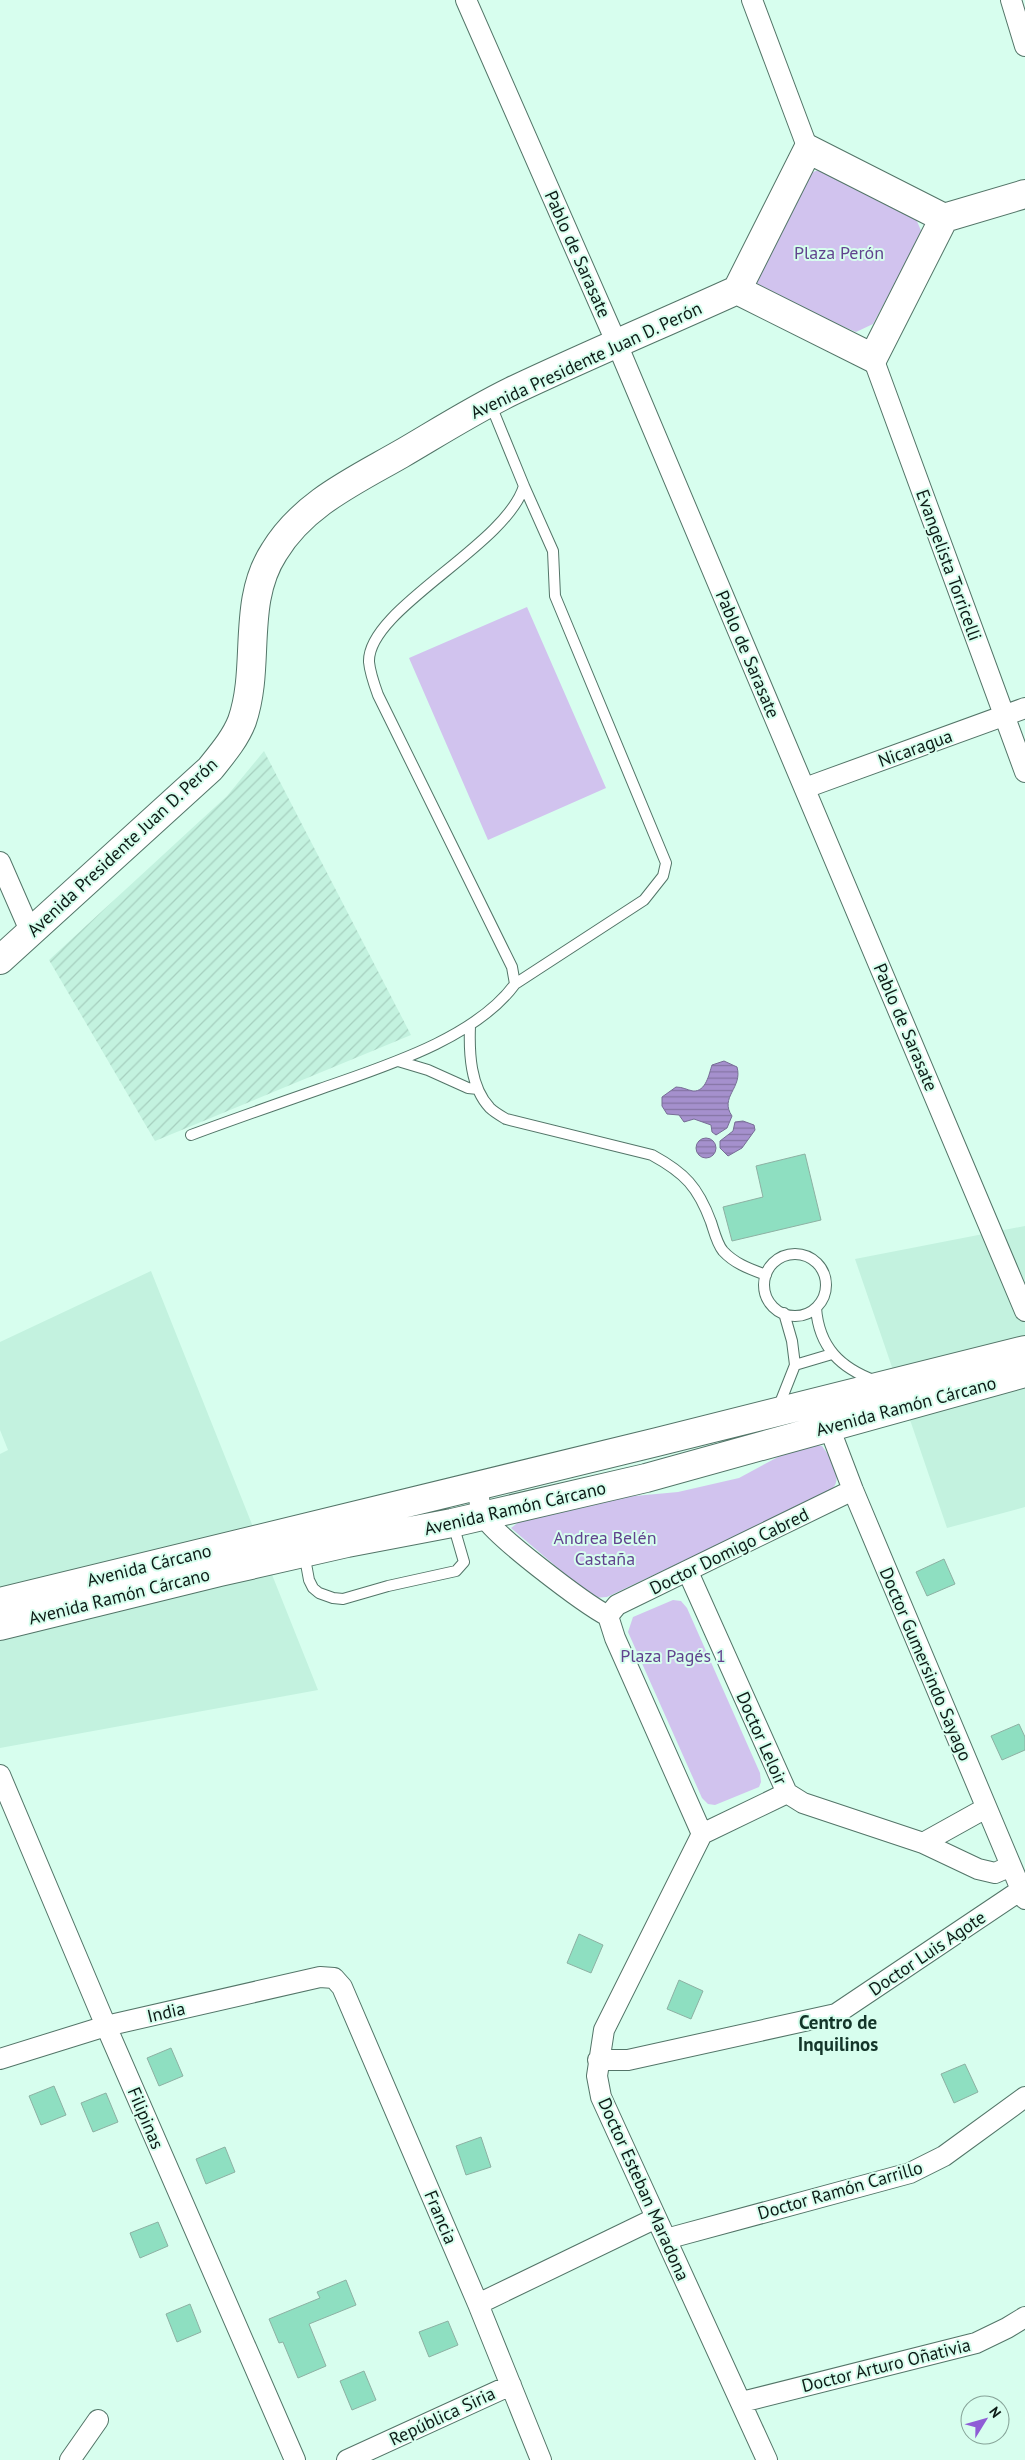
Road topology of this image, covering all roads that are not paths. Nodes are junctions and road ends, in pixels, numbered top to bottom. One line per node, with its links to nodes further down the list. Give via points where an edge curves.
1 (466, 0): 9 (street, Pablo de Sarasate)
2 (752, 0): 5 (street)
3 (1011, 0): 4 (street)
4 (1025, 46)
5 (808, 149): 7 (main road); 8 (main road)
6 (1025, 194): 7 (main road)
7 (944, 218): 10 (main road)
8 (737, 290): 9 (main road, Avenida Presidente Juan D. Perón); 10 (main road)
9 (617, 344): 11 (main road, Avenida Presidente Juan D. Perón); 16 (street, Pablo de Sarasate)
10 (873, 358): 14 (street, Evangelista Torricelli)
11 (490, 402): 12 (lane); 18 (main road, Avenida Presidente Juan D. Perón, via 329,497 306,512 288,532 266,565 256,595 249,696 229,746 210,769)
12 (524, 486): 20 (lane, via 520,500 507,517 394,615 376,639 369,660 378,695 512,967); 20 (lane, via 553,550 555,596 666,863 663,876 644,900)
13 (1025, 708): 14 (street, Nicaragua)
14 (1004, 715): 15 (street, Evangelista Torricelli); 16 (street, Nicaragua)
15 (1025, 772)
16 (804, 788): 27 (street, Pablo de Sarasate)
17 (0, 862): 18 (street)
18 (31, 933): 19 (main road, Avenida Presidente Juan D. Perón)
19 (0, 960)
20 (515, 984): 21 (lane, via 508,994)
21 (470, 1026): 22 (lane); 23 (lane, via 469,1055)
22 (398, 1061): 23 (lane); 24 (lane)
23 (478, 1089): 25 (lane, via 490,1108 506,1119 652,1155 673,1167 690,1180 703,1199 722,1249 736,1262)
24 (191, 1135)
25 (766, 1275): 26 (lane, via 779,1259 788,1255 803,1256 816,1263 824,1276 826,1290); 28 (lane, via 766,1294 776,1309)
26 (816, 1308): 28 (lane, via 801,1316); 30 (lane, via 818,1327)
27 (1025, 1311)
28 (784, 1314): 31 (lane)
29 (1025, 1350): 33 (main road, Avenida Ramón Cárcano)
30 (832, 1354): 31 (lane); 33 (lane, via 865,1377)
31 (795, 1365): 34 (lane)
32 (1025, 1373): 35 (main road, Avenida Ramón Cárcano)
33 (886, 1385): 34 (main road, Avenida Ramón Cárcano)
34 (776, 1413): 36 (main road, Avenida Ramón Cárcano)
35 (830, 1427): 38 (street, Doctor Gumersindo Sayago); 39 (main road, Avenida Ramón Cárcano, via 646,1478)
36 (657, 1442): 37 (main road, Avenida Ramón Cárcano); 39 (main road, via 623,1464 492,1495 484,1502)
37 (477, 1485): 39 (street); 41 (main road, Avenida Ramón Cárcano)
38 (853, 1490): 42 (street, Doctor Domigo Cabred); 48 (street, Doctor Gumersindo Sayago)
39 (483, 1516): 40 (main road, Avenida Ramón Cárcano); 44 (street, via 506,1539 588,1605)
40 (452, 1523): 41 (main road, Avenida Ramón Cárcano); 41 (lane, via 464,1562 456,1571 343,1599 326,1597 313,1588)
41 (302, 1541): 43 (main road, Avenida Cárcano); 45 (main road, Avenida Ramón Cárcano, via 145,1589)
42 (688, 1572): 44 (street, Doctor Domigo Cabred, via 617,1605); 47 (street, Doctor Leloir)
43 (0, 1602)
44 (608, 1616): 49 (street)
45 (0, 1626)
46 (0, 1774): 54 (street, Filipinas)
47 (787, 1793): 49 (street); 50 (street, Doctor Leloir, via 803,1803)
48 (986, 1808): 50 (street); 51 (street, Doctor Gumersindo Sayago)
49 (702, 1834): 56 (street, Doctor Esteban Maradona, via 604,2030)
50 (924, 1843): 51 (street, Doctor Leloir, via 978,1869 996,1872)
51 (1011, 1866): 52 (street, Doctor Gumersindo Sayago)
52 (1023, 1895): 56 (street, Doctor Luis Agote, via 836,2014 628,2060)
53 (334, 1978): 54 (street, India, via 320,1977); 60 (street, Francia, via 346,1996)
54 (106, 2026): 55 (street, India); 66 (street, Filipinas)
55 (0, 2059)
56 (598, 2060): 58 (street, Doctor Esteban Maradona, via 601,2097)
57 (1025, 2097): 59 (street, Doctor Ramón Carrillo, via 944,2156 910,2173)
58 (656, 2218): 59 (street, Doctor Esteban Maradona); 60 (street)
59 (666, 2239): 63 (street, Doctor Esteban Maradona)
60 (478, 2304): 62 (street, Francia)
61 (1024, 2320): 63 (street, Doctor Arturo Oñativia, via 976,2343)
62 (511, 2385): 67 (street, República Siria); 68 (street, Francia)
63 (742, 2402): 69 (street, Doctor Esteban Maradona)
64 (98, 2420): 65 (street)
65 (70, 2460)
66 (295, 2460)
67 (347, 2460)
68 (541, 2460)
69 (768, 2460)

